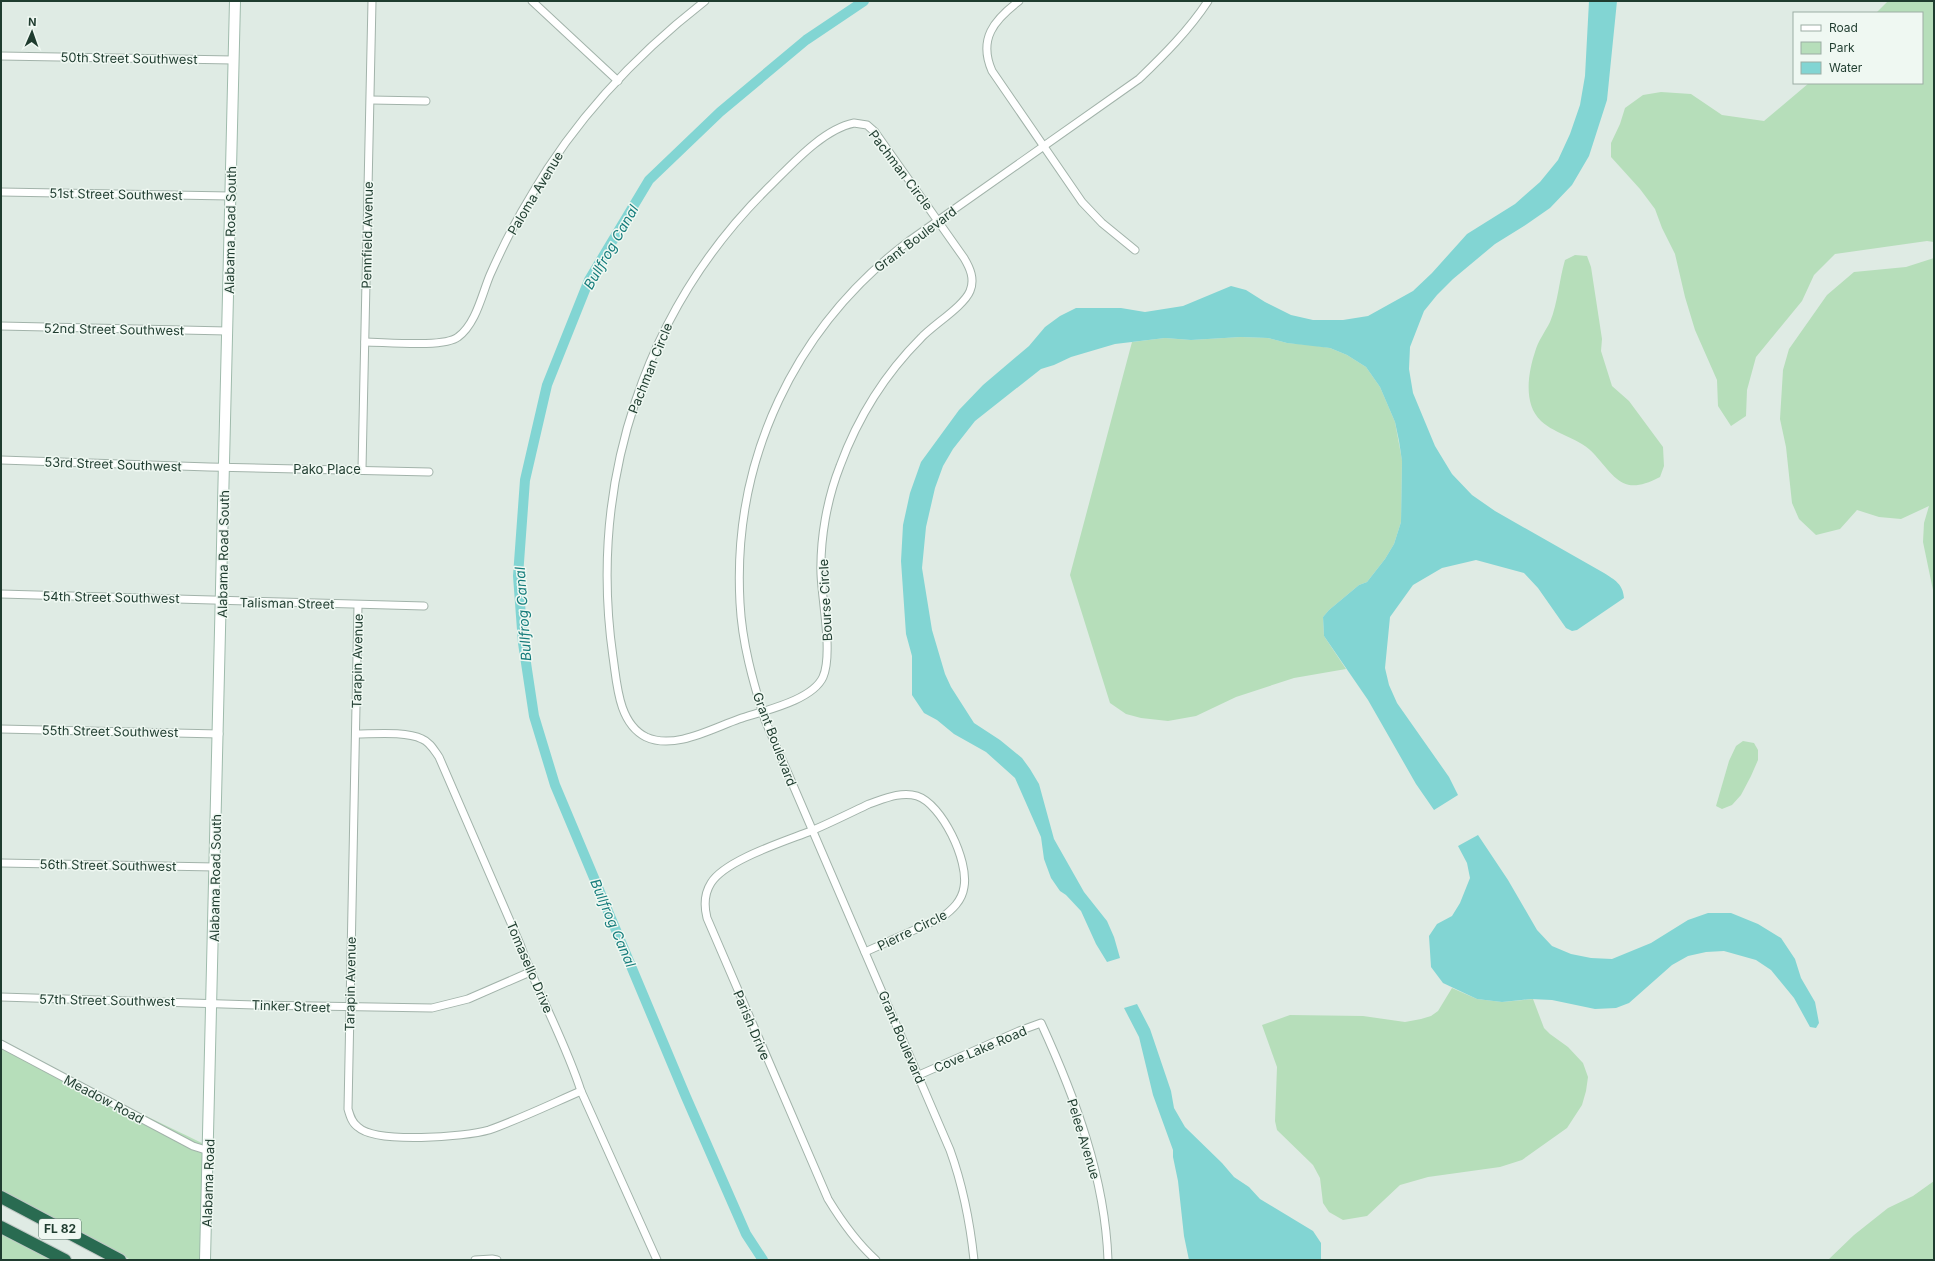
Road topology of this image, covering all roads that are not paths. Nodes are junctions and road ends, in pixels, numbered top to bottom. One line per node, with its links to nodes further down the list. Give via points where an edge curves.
1 (235, 1): 8 (street, Alabama Road South)
2 (372, 1): 10 (street, Pennfield Avenue)
3 (532, 1): 9 (street)
4 (705, 1): 9 (street, Paloma Avenue, via 662,37)
5 (1020, 1): 12 (street, via 1000,17 991,29 987,46 988,62 998,82)
6 (1208, 1): 12 (street, Grant Boulevard, via 1172,47 1139,79)
7 (1, 56): 8 (street, 50th Street Southwest)
8 (234, 60): 14 (street, Alabama Road South)
9 (618, 81): 19 (street, Paloma Avenue, via 570,137 536,187 490,274 470,323 458,337 445,342 427,343)
10 (370, 100): 11 (street); 19 (street, Pennfield Avenue)
11 (426, 101)
12 (1044, 147): 15 (street, Grant Boulevard); 16 (street, via 1082,202 1102,223)
13 (1, 192): 14 (street, 51st Street Southwest)
14 (230, 196): 18 (street, Alabama Road South)
15 (938, 221): 28 (street, Grant Boulevard, via 883,262 838,308 809,345 788,381 763,438 746,502 739,568 745,644); 28 (street, Bourse Circle, via 970,269 973,279 971,290 964,301 934,326 898,362 882,383 850,440 834,484 823,541 821,570 828,649 824,674 820,683 802,697); 28 (street, Pachman Circle, via 875,132 867,125 844,125 814,145 788,168 750,205 715,247 676,308 636,396 616,471 610,508 607,568 611,639 625,714 640,733 662,742 689,737)
16 (1135, 250)
17 (1, 326): 18 (street, 52nd Street Southwest)
18 (227, 332): 21 (street, Alabama Road South)
19 (365, 342): 22 (street, Pennfield Avenue)
20 (1, 460): 21 (street, 53rd Street Southwest)
21 (225, 468): 22 (street, Pako Place); 25 (street, Alabama Road South)
22 (362, 469): 23 (street, Pako Place)
23 (429, 472)
24 (1, 594): 25 (street, 54th Street Southwest)
25 (222, 601): 26 (street, Talisman Street); 30 (street, Alabama Road South)
26 (358, 605): 27 (street, Talisman Street); 31 (street, Tarapin Avenue)
27 (424, 606)
28 (762, 711): 32 (street, Grant Boulevard)
29 (1, 729): 30 (street, 55th Street Southwest)
30 (218, 734): 34 (street, Alabama Road South)
31 (356, 734): 36 (street, Tomasello Drive, via 409,735 422,739 432,746); 39 (street, Tarapin Avenue)
32 (812, 830): 35 (street, Grant Boulevard); 35 (street, Pierre Circle, via 869,804 903,794 916,796 935,807 951,834 962,862 964,876 960,899 952,910 941,918); 54 (street, Parish Drive, via 727,868 711,883 705,898 705,908 722,954 828,1200 844,1225)
33 (1, 863): 34 (street, 56th Street Southwest)
34 (215, 867): 38 (street, Alabama Road South)
35 (865, 952): 42 (street, Grant Boulevard)
36 (530, 972): 39 (street, Tinker Street, via 468,999 445,1006); 43 (street, Tomasello Drive, via 575,1071)
37 (1, 997): 38 (street, 57th Street Southwest)
38 (212, 1002): 39 (street, Tinker Street); 44 (street, Alabama Road South)
39 (349, 1007): 43 (street, Tarapin Avenue, via 348,1109 351,1119 367,1133 391,1137 418,1137 488,1130)
40 (1041, 1023): 42 (street, Cove Lake Road); 56 (street, Pelee Avenue, via 1081,1121 1092,1159 1106,1233)
41 (1, 1044): 45 (street, Meadow Road, via 193,1146)
42 (919, 1075): 55 (street, Grant Boulevard, via 958,1171)
43 (581, 1091): 53 (street, Tomasello Drive)
44 (210, 1107): 45 (street, Alabama Road)
45 (209, 1151): 50 (street, Alabama Road)
46 (1, 1197): 49 (highway, FL 82)
47 (1, 1227): 48 (highway, FL 82)
48 (65, 1260)
49 (120, 1260)
50 (206, 1260)
51 (475, 1260): 52 (street)
52 (497, 1260)
53 (657, 1260)
54 (876, 1260)
55 (974, 1260)
56 (1108, 1260)

